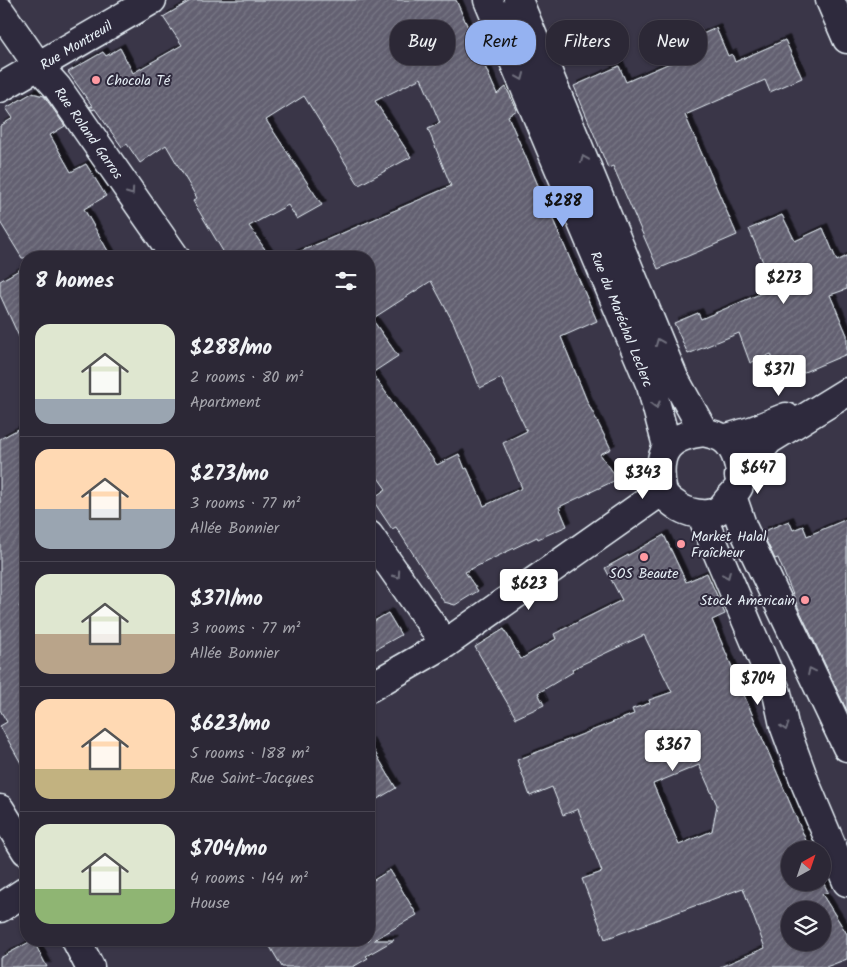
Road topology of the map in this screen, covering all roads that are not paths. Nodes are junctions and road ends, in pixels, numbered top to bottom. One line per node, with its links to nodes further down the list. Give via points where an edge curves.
1 (152, 0): 7 (street, Rue Montreuil)
2 (488, 0): 12 (street, Rue du Maréchal Leclerc, one-way to 12, via 651,386)
3 (518, 0): 11 (street, Rue du Maréchal Leclerc, one-way to 3, via 674,378)
4 (830, 0): 6 (street)
5 (0, 11): 7 (street, Rue Roland Garros)
6 (847, 39)
7 (38, 67): 8 (street, Rue Montreuil); 9 (street, Rue Roland Garros, one-way to 9, via 57,87)
8 (0, 88)
9 (171, 251)
10 (847, 391): 11 (street, via 754,430); 13 (street, via 769,440)
11 (714, 435): 12 (street, via 684,434); 13 (street, Rue du Maréchal Leclerc, via 734,452 738,463)
12 (667, 446): 14 (street, via 660,470)
13 (736, 486): 15 (street, via 718,511); 19 (street, Rue du Maréchal Leclerc, one-way to 13, via 743,528)
14 (662, 491): 15 (street, via 680,508); 17 (street)
15 (701, 514): 22 (street, one-way to 22, via 777,694 784,726)
16 (375, 544): 17 (street, one-way to 17)
17 (445, 644): 18 (street)
18 (375, 685)
19 (847, 747)
20 (0, 809): 21 (street)
21 (20, 841)
22 (847, 882)
23 (20, 895): 24 (street)
24 (0, 908)
25 (79, 946): 26 (street)
26 (90, 967)

